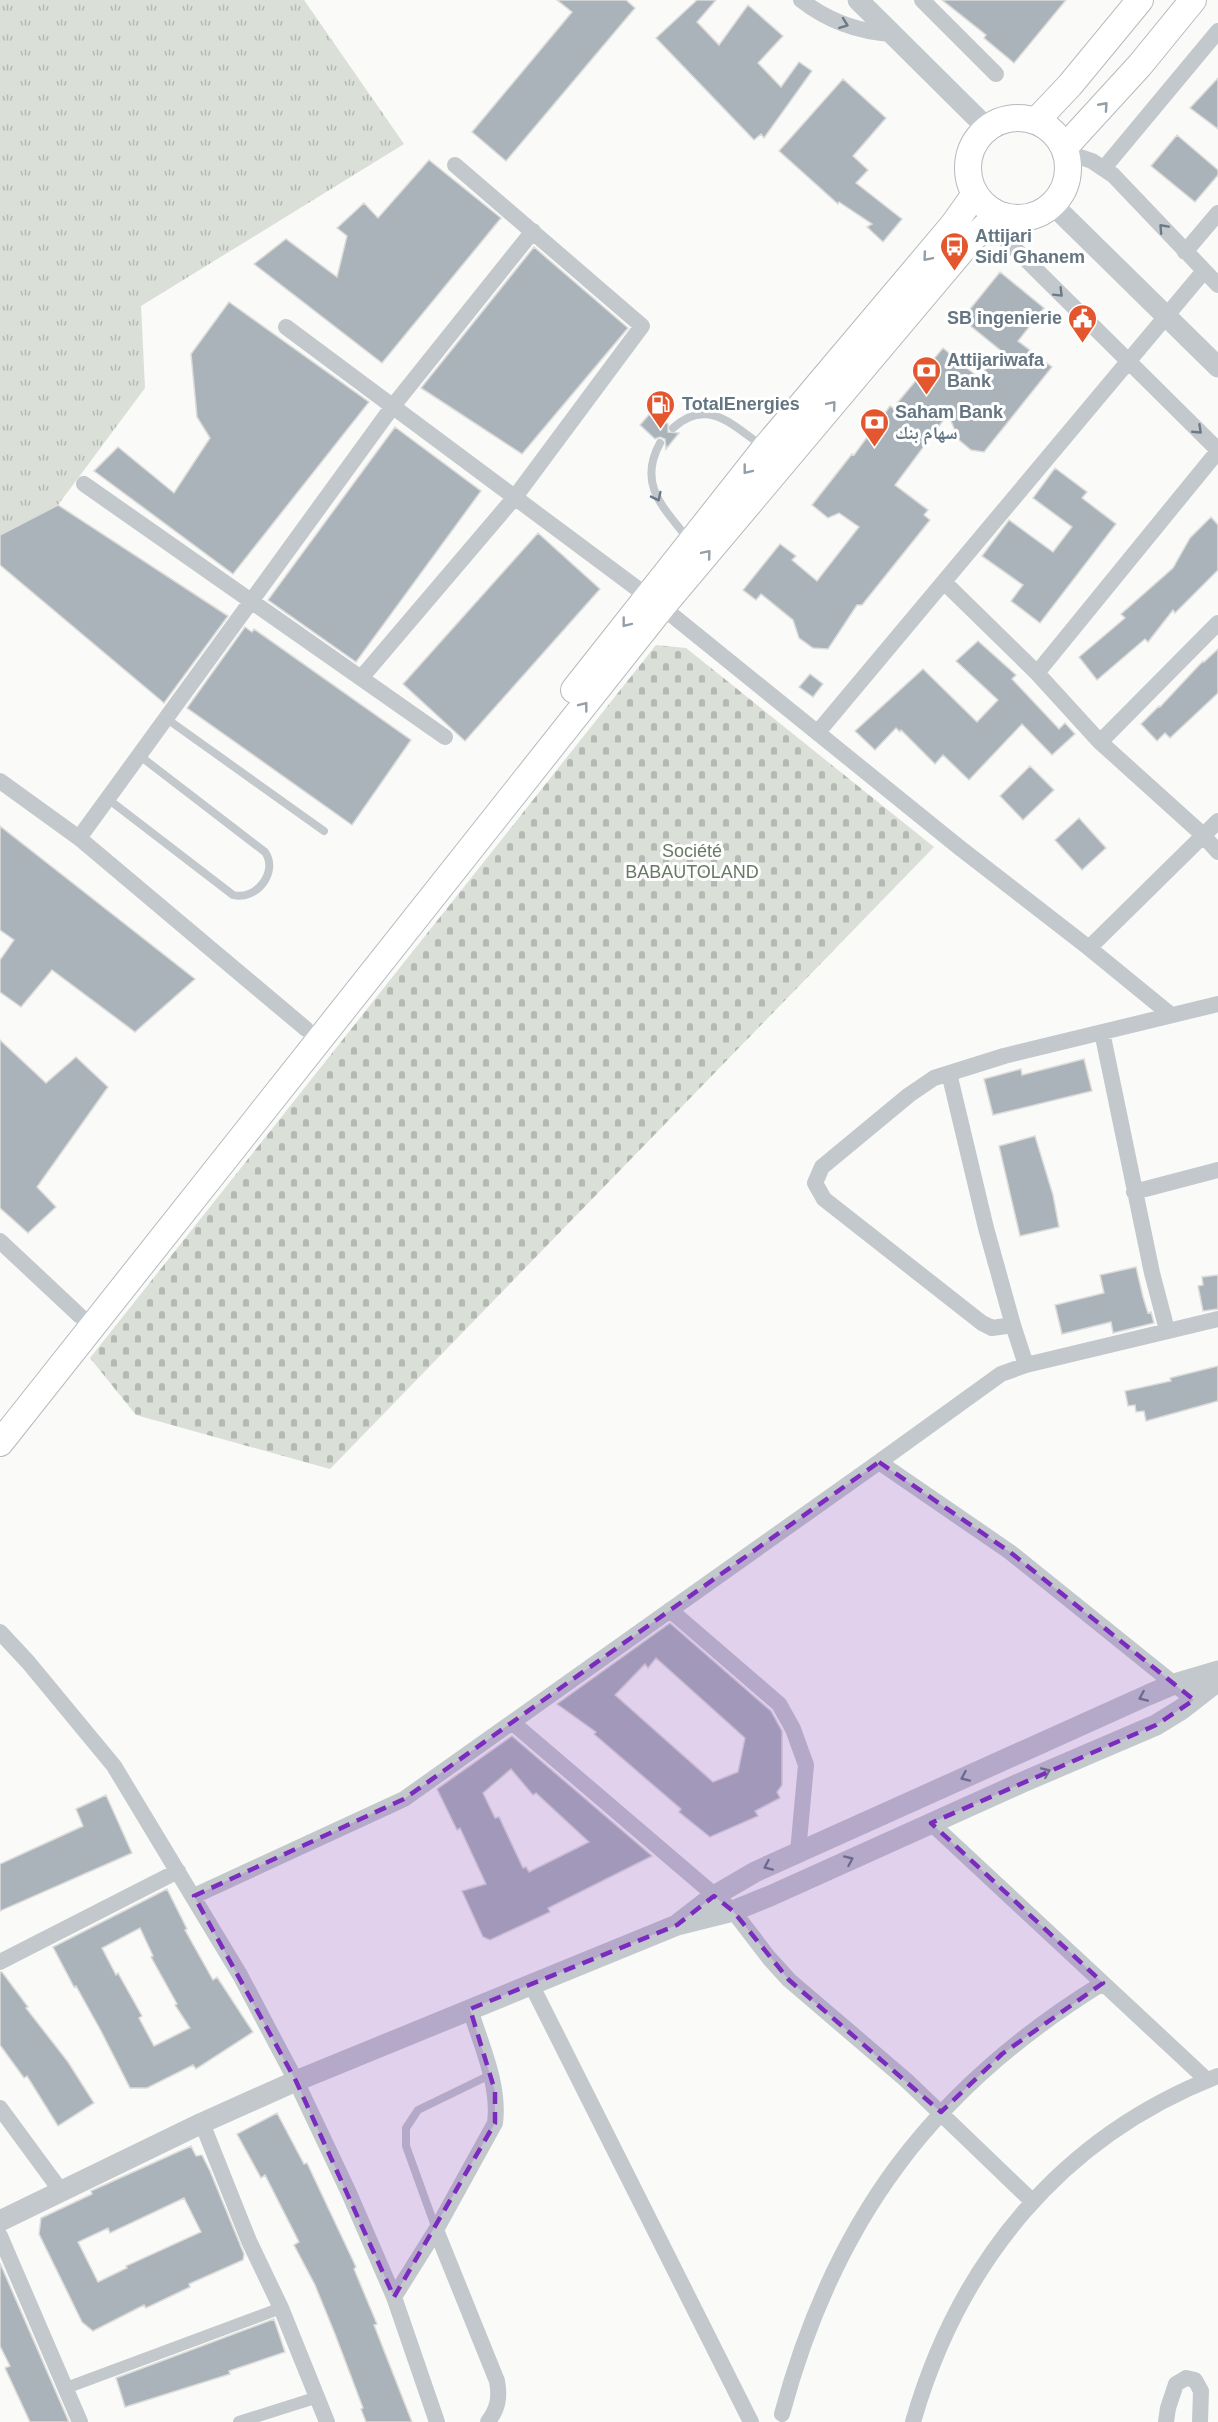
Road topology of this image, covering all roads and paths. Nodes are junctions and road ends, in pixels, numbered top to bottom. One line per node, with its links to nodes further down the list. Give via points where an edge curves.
1 (801, 0): 7 (street, one-way to 7, via 845,26)
2 (858, 0): 7 (street)
3 (922, 0): 8 (street)
4 (1140, 0): 9 (main road)
5 (1192, 0): 11 (main road, one-way to 5)
6 (1218, 31): 13 (street)
7 (892, 34): 10 (street)
8 (996, 74)
9 (1036, 121): 10 (main road, via 1005,119); 11 (main road, via 1053,132)
10 (987, 128): 14 (main road, via 972,147 969,159 970,183)
11 (1065, 150): 13 (street); 15 (main road, via 1065,185)
12 (455, 165): 18 (street)
13 (1104, 168): 19 (street, one-way to 13)
14 (975, 194): 17 (main road); 29 (main road, one-way to 29)
15 (1052, 204): 17 (main road, via 1026,217); 22 (street)
16 (1218, 213): 19 (street)
17 (993, 218): 24 (street, one-way to 24); 36 (main road, one-way to 17)
18 (533, 231): 26 (street); 32 (street, via 642,326)
19 (1185, 252): 20 (street)
20 (1204, 271): 21 (street); 22 (street)
21 (1218, 285)
22 (1167, 315): 24 (street); 25 (street)
23 (286, 327): 26 (street)
24 (1128, 362): 30 (street, one-way to 30); 34 (street)
25 (1218, 367)
26 (393, 406): 32 (street); 35 (street)
27 (673, 428): 29 (lane, via 690,416 710,414 729,422)
28 (660, 443): 33 (lane, one-way to 33, via 651,473 655,494)
29 (765, 448): 33 (main road, one-way to 33)
30 (1218, 450): 38 (street)
31 (84, 484): 35 (street)
32 (515, 497): 36 (street); 39 (street)
33 (691, 542): 36 (main road)
34 (944, 582): 38 (street); 41 (street)
35 (252, 602): 39 (street); 40 (street)
36 (655, 602): 41 (street); 55 (main road, one-way to 55); 67 (main road, one-way to 36)
37 (1218, 623): 43 (street)
38 (1037, 673): 43 (street)
39 (361, 678): 42 (street)
40 (167, 718): 44 (street); 48 (lane)
41 (818, 732): 52 (street)
42 (445, 737)
43 (1100, 742): 49 (street)
44 (140, 756): 46 (street); 46 (lane, via 265,852 270,862 268,874 251,894 233,895)
45 (0, 781): 50 (street)
46 (108, 799): 50 (street)
47 (1218, 821): 49 (street)
48 (324, 831)
49 (1202, 834): 51 (street); 52 (street)
50 (79, 838): 55 (street)
51 (1218, 852)
52 (1089, 948): 54 (street)
53 (1218, 1004): 54 (street)
54 (1171, 1015): 56 (street)
55 (306, 1029): 61 (main road)
56 (1102, 1032): 57 (street); 59 (street)
57 (949, 1073): 63 (street); 63 (street, via 924,1084 834,1156 822,1167 815,1183 824,1199 982,1323 992,1328)
58 (1218, 1170): 59 (street)
59 (1134, 1192): 64 (street)
60 (0, 1241): 61 (street)
61 (80, 1316): 66 (main road)
62 (1218, 1319): 64 (street)
63 (1013, 1325): 65 (street)
64 (1167, 1330): 65 (street)
65 (1026, 1365): 68 (street, via 1001,1374)
66 (0, 1418)
67 (0, 1443)
68 (879, 1462): 69 (street); 73 (street, via 1010,1552)
69 (670, 1610): 75 (street); 77 (street, via 779,1704 793,1730 806,1766)
70 (0, 1632): 78 (street, via 114,1766)
71 (1218, 1671): 73 (street)
72 (1218, 1681): 74 (street)
73 (1174, 1684): 74 (street); 77 (street, one-way to 77)
74 (1194, 1700): 76 (street, one-way to 74, via 1156,1725)
75 (513, 1723): 79 (street, via 404,1799); 80 (street)
76 (931, 1823): 81 (street, one-way to 76); 84 (street)
77 (798, 1852): 80 (street, one-way to 80)
78 (178, 1870): 79 (street); 83 (street)
79 (194, 1896): 89 (street)
80 (714, 1896): 81 (street); 82 (street)
81 (733, 1911): 82 (street); 91 (street, via 789,1980)
82 (677, 1925): 85 (street)
83 (0, 1962)
84 (1103, 1983): 88 (street); 91 (street, via 1002,2054)
85 (531, 1984): 86 (street); 108 (street)
86 (470, 2009): 87 (street); 89 (street)
87 (490, 2075): 96 (street, via 497,2109 495,2123); 96 (lane, via 418,2110 406,2128 406,2146)
88 (1213, 2078): 94 (street, via 1167,2098 1105,2136)
89 (296, 2081): 92 (street); 98 (street)
90 (0, 2108): 93 (street)
91 (941, 2112): 94 (street); 102 (street, via 880,2189 854,2231 811,2320)
92 (202, 2122): 93 (street); 99 (street, via 249,2241)
93 (61, 2191): 95 (street)
94 (1032, 2201): 109 (street, via 992,2250 961,2301 936,2353)
95 (0, 2221)
96 (436, 2230): 98 (street); 107 (street, via 497,2381 500,2398)
97 (0, 2236): 100 (street)
98 (394, 2296): 106 (street)
99 (281, 2308): 100 (street); 101 (street)
100 (66, 2388): 103 (street)
101 (318, 2397): 104 (street); 105 (street)
102 (782, 2414)
103 (80, 2422)
104 (239, 2422)
105 (327, 2422)
106 (437, 2422)
107 (488, 2422)
108 (751, 2422)
109 (914, 2422)
110 (1166, 2422): 111 (street, via 1176,2384 1186,2378 1195,2380 1201,2391)
111 (1200, 2422)

